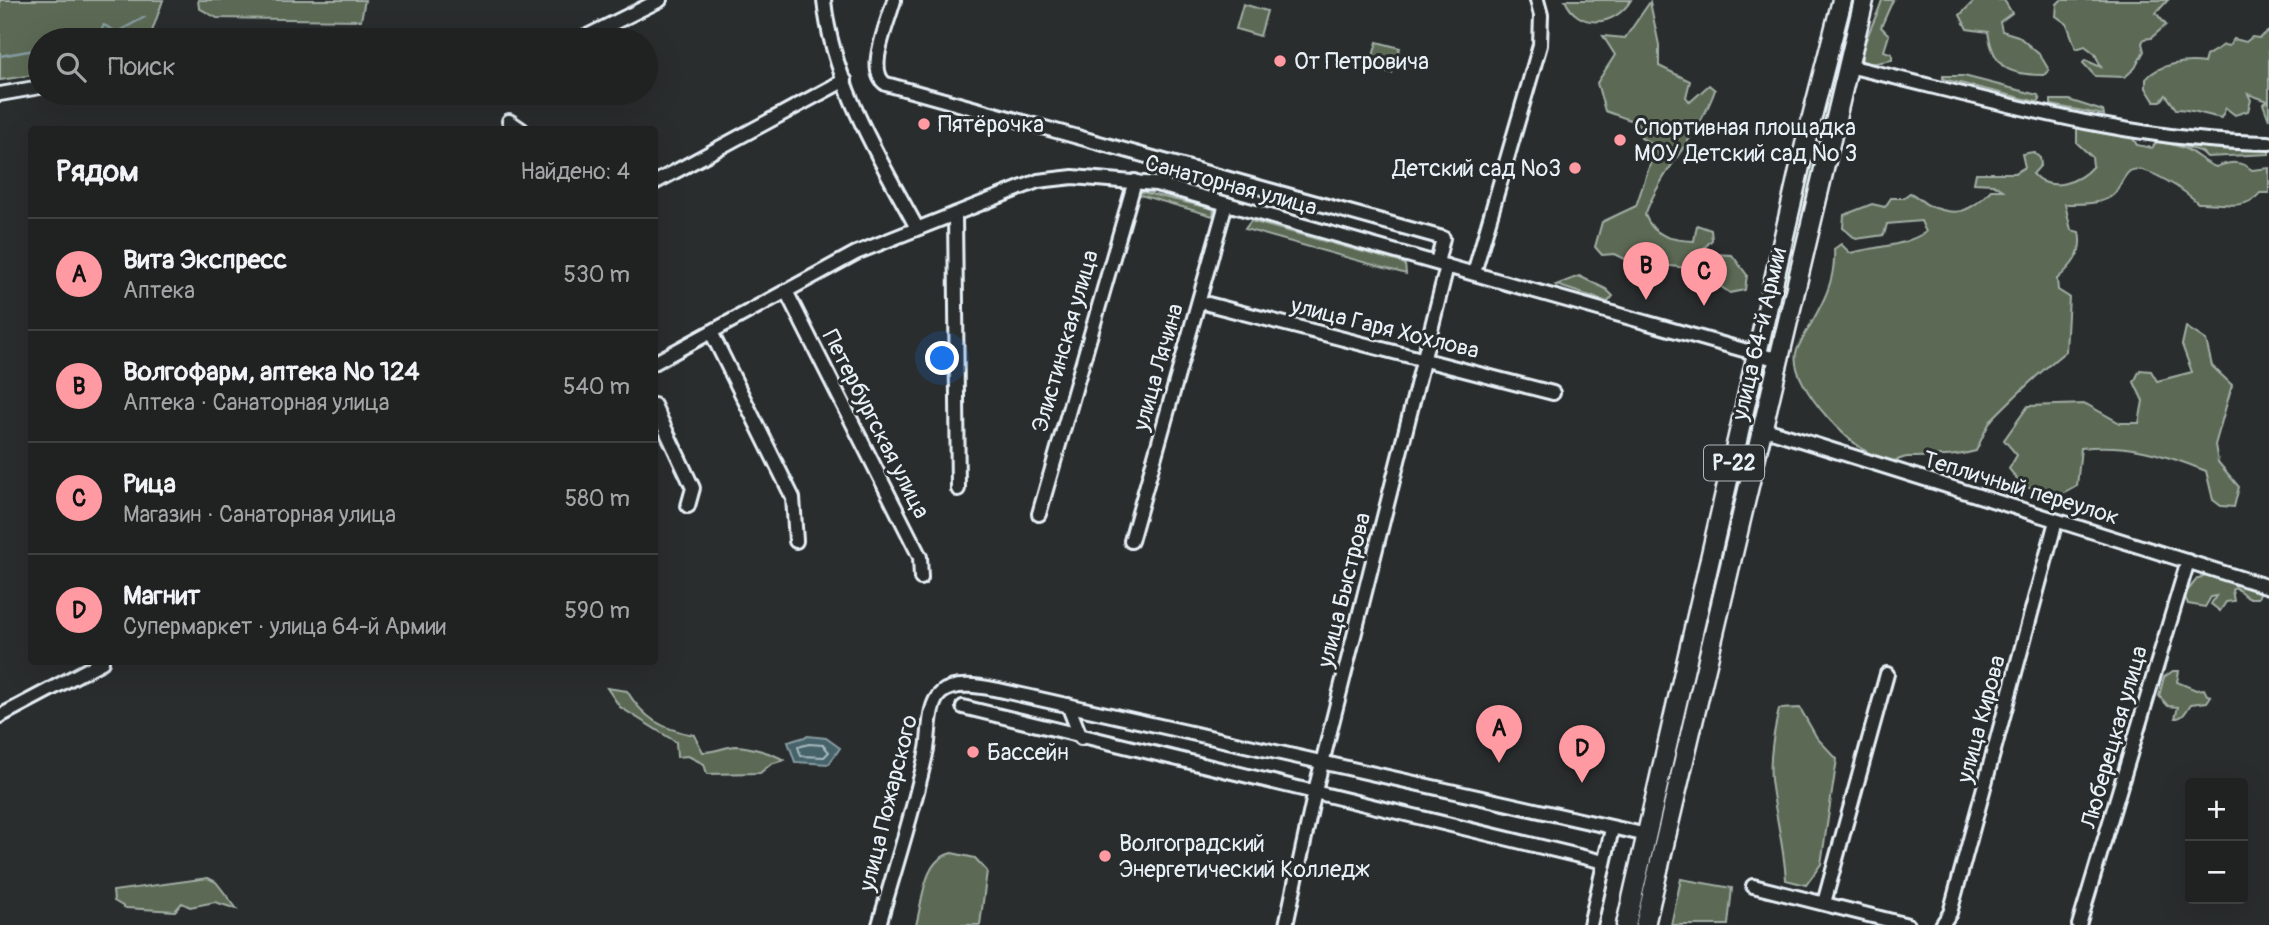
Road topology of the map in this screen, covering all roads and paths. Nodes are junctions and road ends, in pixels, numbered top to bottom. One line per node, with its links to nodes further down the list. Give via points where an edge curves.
1 (660, 0): 7 (street)
2 (824, 0): 9 (street)
3 (894, 0): 17 (street, via 876,65 878,77 886,84)
4 (1537, 0): 23 (street, via 1540,45)
5 (1842, 0): 27 (highway, улица 64-й Армии / Р-22)
6 (1864, 0): 8 (highway, улица 64-й Армии / Р-22)
7 (603, 28)
8 (1848, 66): 14 (street, via 2166,135); 29 (highway, улица 64-й Армии / Р-22)
9 (845, 80): 15 (street); 21 (street)
10 (28, 89): 11 (street)
11 (0, 94)
12 (509, 121): 13 (street)
13 (516, 126)
14 (2269, 143)
15 (658, 181)
16 (1135, 181): 18 (street, Санаторная улица); 19 (street, Санаторная улица, via 1073,177 1038,181); 36 (street, Элистинская улица)
17 (1299, 199): 20 (street); 22 (street, via 1443,238)
18 (1226, 204): 20 (street, Санаторная улица); 39 (street, улица Лячина)
19 (954, 214): 21 (street, Санаторная улица); 34 (street)
20 (1291, 222): 22 (street, Санаторная улица)
21 (917, 228): 24 (street, Санаторная улица, via 856,253)
22 (1442, 264): 23 (street, Санаторная улица); 28 (street, улица Быстрова)
23 (1474, 273): 27 (street, Санаторная улица)
24 (786, 291): 26 (street, Санаторная улица); 41 (street, Петербургская улица, via 920,557)
25 (1208, 304): 28 (street, улица Гаря Хохлова)
26 (711, 332): 30 (street, Санаторная улица); 38 (street, via 793,498)
27 (1757, 354): 29 (street, Санаторная улица); 52 (highway, улица 64-й Армии / Р-22)
28 (1423, 359): 31 (street, улица Гаря Хохлова); 49 (street, улица Быстрова)
29 (1779, 360): 33 (highway, улица 64-й Армии / Р-22)
30 (658, 361)
31 (1553, 393)
32 (658, 414): 35 (street, via 693,488)
33 (1762, 428): 37 (street, Тепличный переулок); 60 (highway, улица 64-й Армии / Р-22)
34 (958, 489)
35 (688, 506)
36 (1039, 514)
37 (2056, 521): 40 (street, Тепличный переулок); 62 (street, улица Кирова, via 1950,913)
38 (796, 541)
39 (1131, 541)
40 (2188, 561): 42 (street, Тепличный переулок); 63 (street, Люберецкая улица)
41 (921, 578)
42 (2269, 587)
43 (96, 665): 47 (street)
44 (1887, 674): 55 (street)
45 (1068, 705): 48 (street); 49 (street); 56 (street, улица Пожарского, via 980,686 941,693 934,704 926,751)
46 (962, 707): 48 (street)
47 (0, 716)
48 (1081, 737): 50 (street)
49 (1323, 761): 50 (street, улица Быстрова); 51 (street)
50 (1315, 792): 53 (street); 57 (street, улица Быстрова)
51 (1612, 829): 52 (street); 53 (street)
52 (1647, 835): 59 (highway, улица 64-й Армии / Р-22)
53 (1604, 862): 58 (street)
54 (1753, 886): 55 (street)
55 (1824, 903): 61 (street)
56 (879, 925)
57 (1286, 925)
58 (1590, 925)
59 (1626, 925)
60 (1645, 925)
61 (1908, 925)
62 (1941, 925)
63 (2079, 925)

